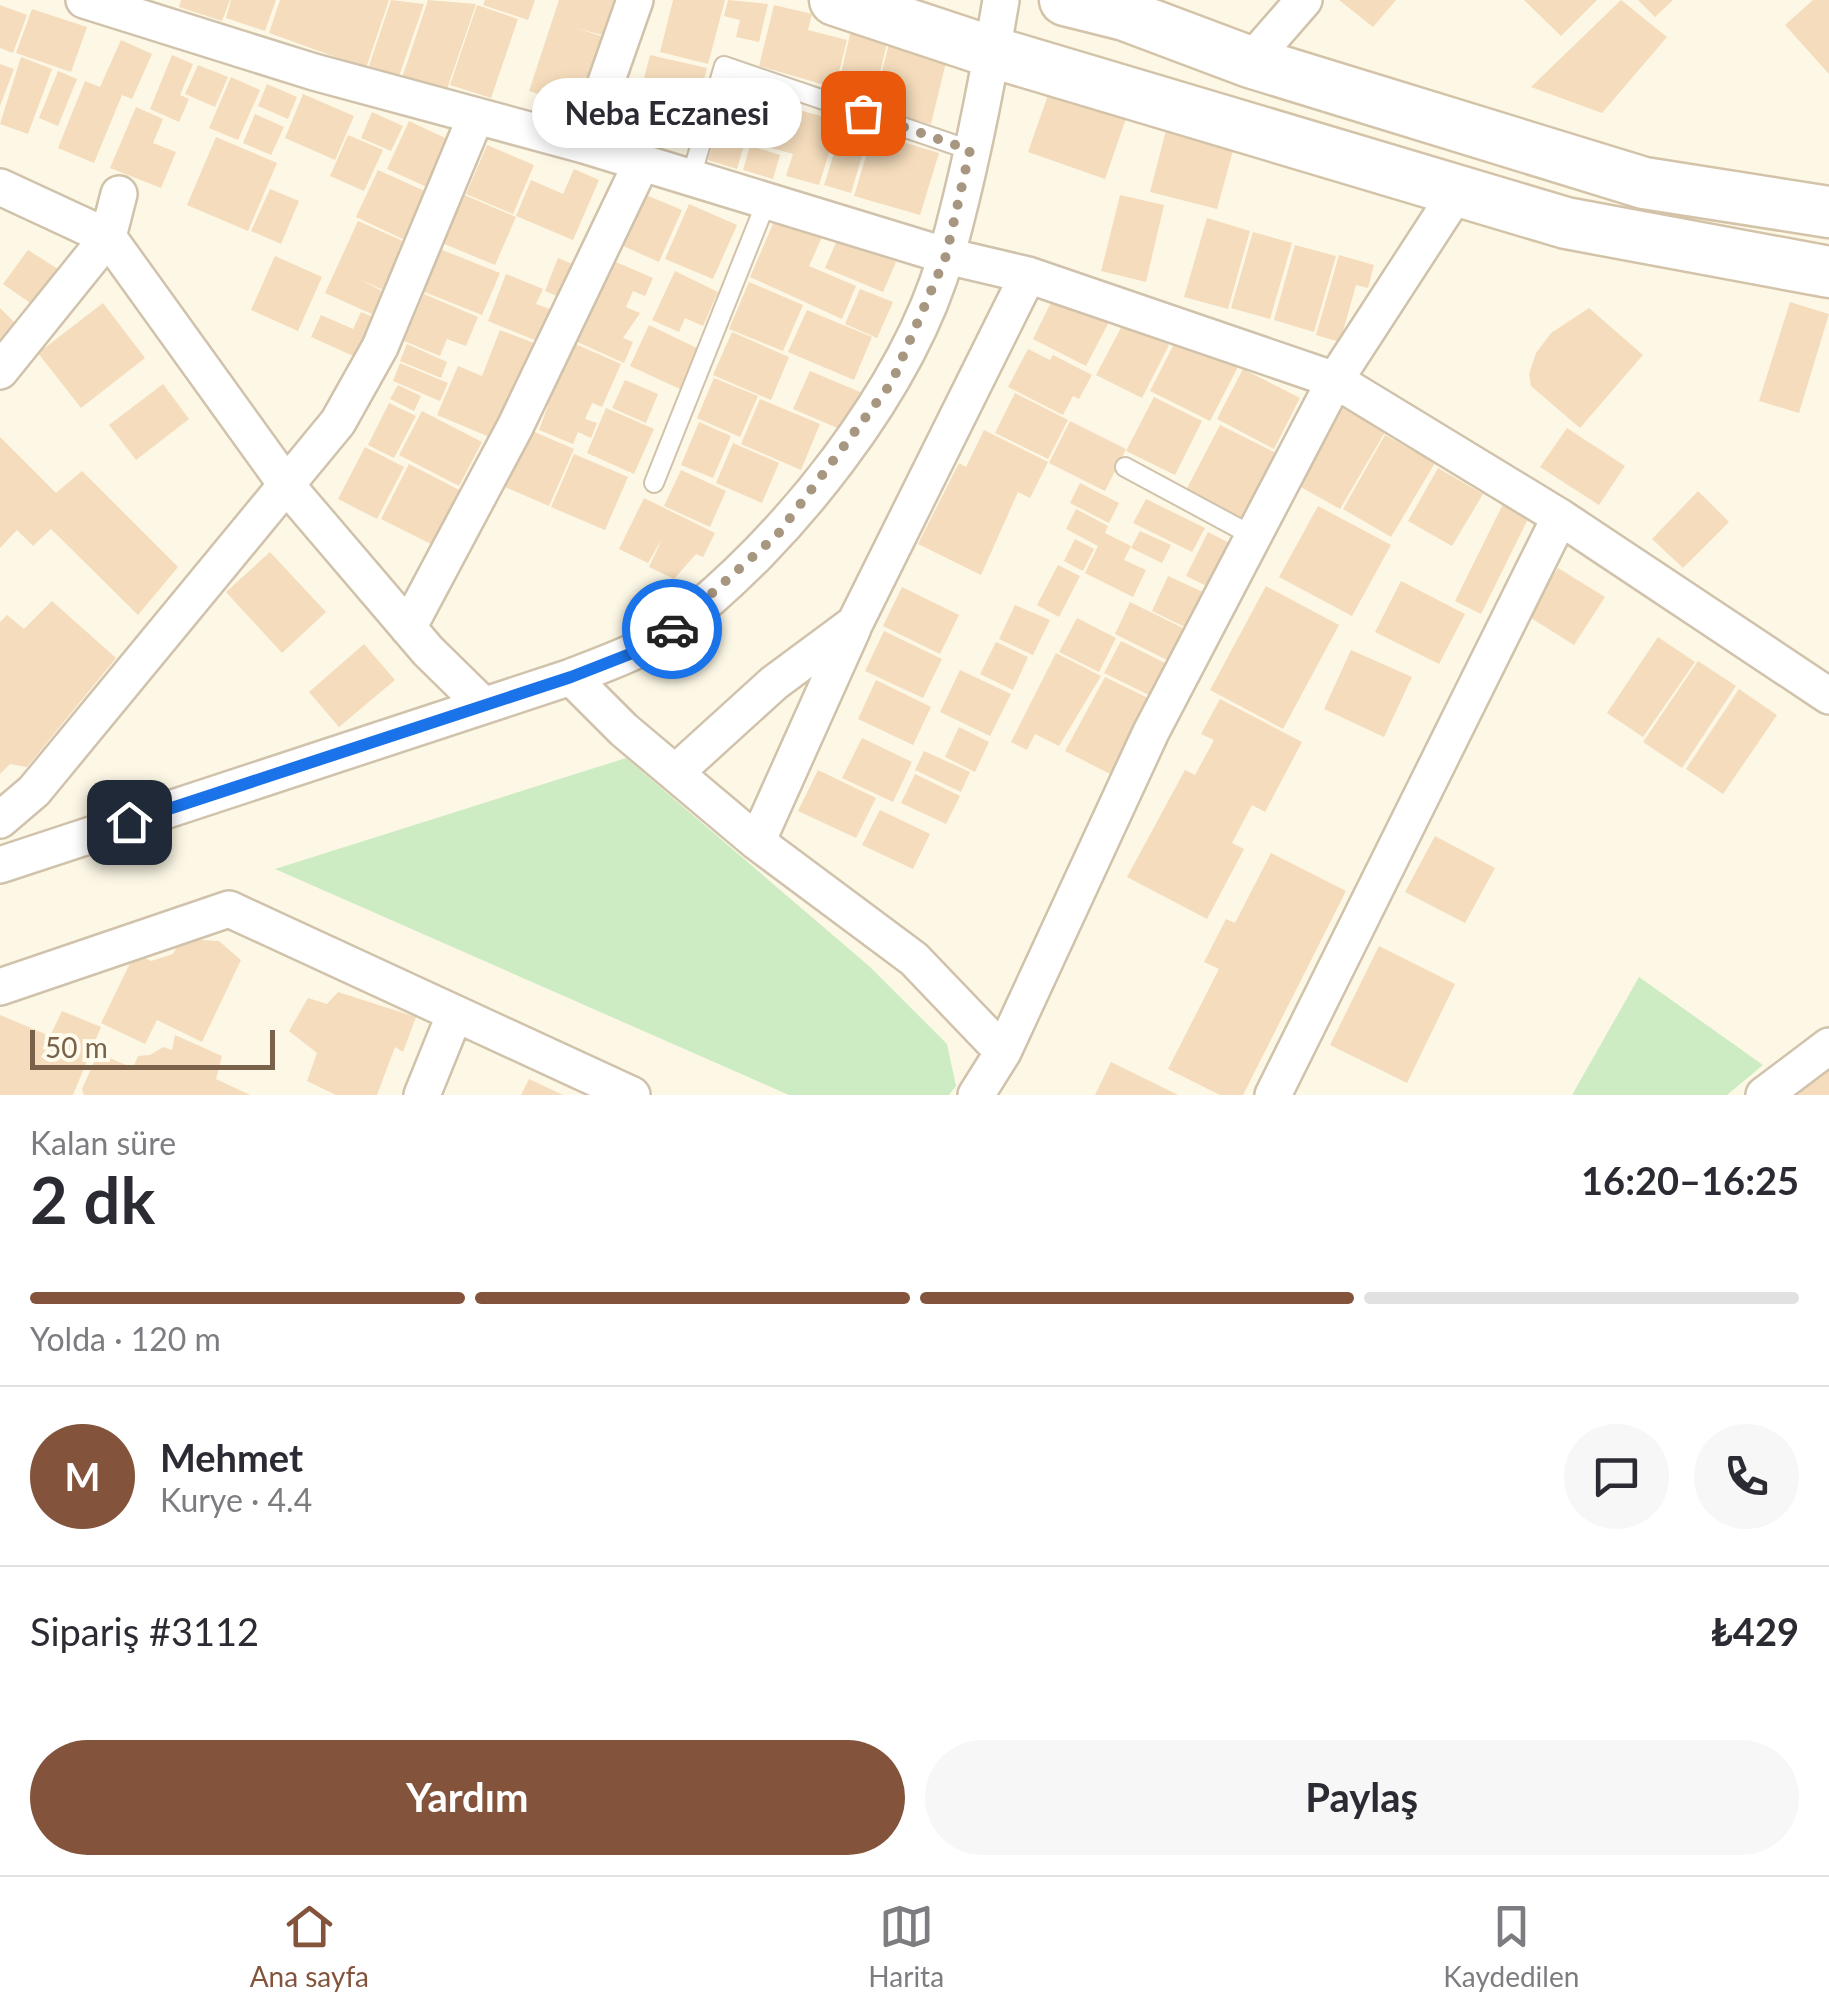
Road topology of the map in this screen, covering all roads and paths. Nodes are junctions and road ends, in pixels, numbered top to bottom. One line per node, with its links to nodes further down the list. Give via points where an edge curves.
1 (84, 0): 10 (street)
2 (635, 0): 11 (street)
3 (835, 0): 8 (main road)
4 (1000, 0): 8 (street)
5 (1065, 0): 7 (main road)
6 (1304, 0): 9 (street)
7 (1125, 7): 9 (main road)
8 (965, 30): 12 (street); 16 (main road)
9 (1250, 62): 19 (main road, via 1644,183)
10 (476, 116): 11 (street); 28 (street, via 380,347 338,422)
11 (584, 145): 13 (street)
12 (970, 150): 14 (lane, via 724,66); 21 (street)
13 (642, 162): 14 (street); 32 (street, via 516,427)
14 (691, 177): 18 (street)
15 (0, 187): 20 (street)
16 (1459, 189): 22 (main road, via 1566,224); 25 (street)
17 (119, 194): 20 (street)
18 (767, 200): 21 (street); 27 (lane)
19 (1829, 212)
20 (108, 237): 24 (street); 28 (street)
21 (946, 256): 23 (street); 33 (street, via 892,382 778,534 673,629)
22 (1829, 272)
23 (1028, 276): 25 (street); 31 (street)
24 (0, 371)
25 (1335, 380): 29 (street); 30 (street)
26 (1124, 467): 30 (lane)
27 (654, 483)
28 (288, 487): 32 (street); 37 (street, via 34,792)
29 (1560, 517): 34 (street); 47 (street)
30 (1254, 536): 43 (street, via 1151,732)
31 (855, 623): 36 (street, via 774,683); 38 (street)
32 (408, 628): 35 (street)
33 (571, 677): 35 (street); 36 (street)
34 (1829, 696)
35 (484, 706): 39 (street)
36 (675, 773): 38 (street)
37 (0, 820)
38 (757, 842): 43 (street, via 914,959)
39 (0, 865)
40 (0, 987): 41 (street, via 229,909)
41 (454, 1016): 44 (street); 45 (street)
42 (1829, 1046): 48 (street)
43 (1003, 1052): 46 (street)
44 (422, 1095)
45 (632, 1095)
46 (976, 1095)
47 (1274, 1095)
48 (1764, 1095)

